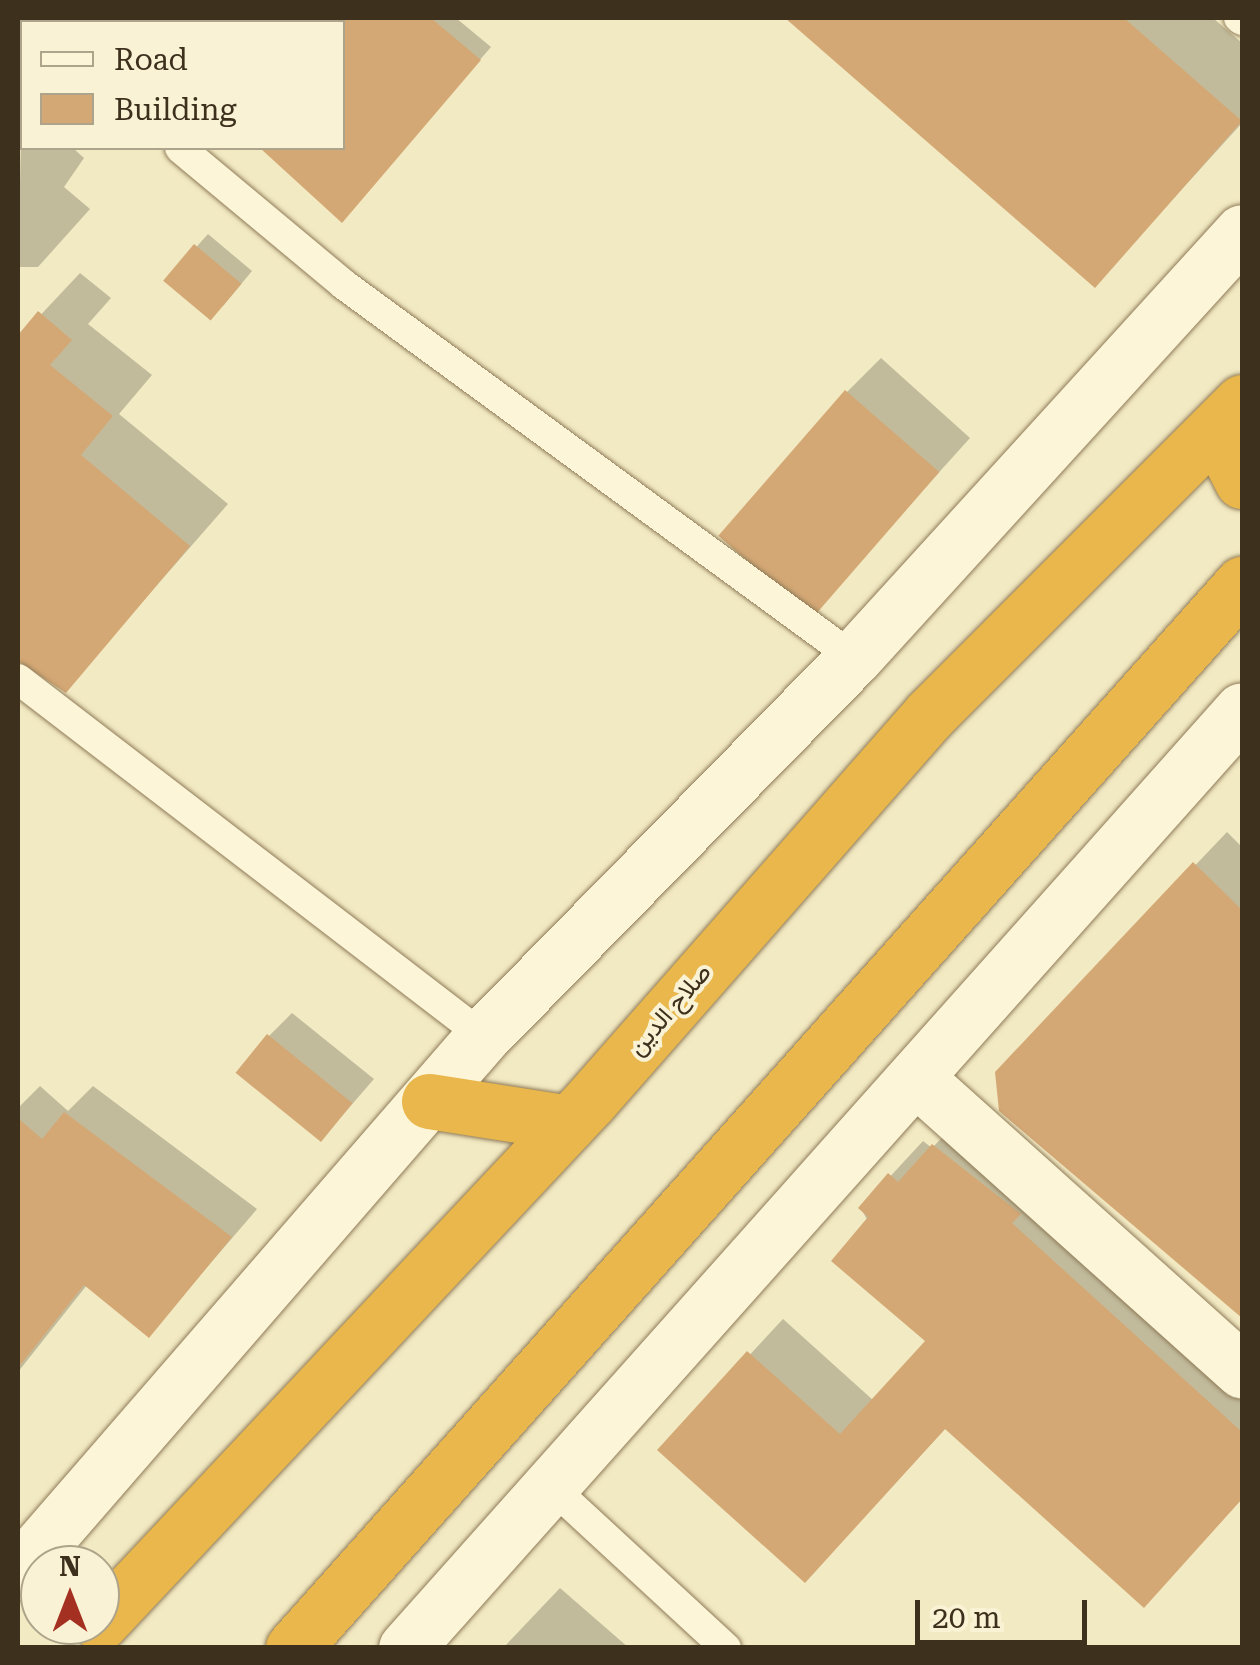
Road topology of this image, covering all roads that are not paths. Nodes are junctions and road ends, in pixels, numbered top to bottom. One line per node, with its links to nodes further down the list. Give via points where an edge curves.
1 (182, 150): 6 (lane, via 343,284)
2 (1242, 232): 6 (main road)
3 (1230, 417): 4 (highway); 12 (highway, صلاح الدين, via 930,714)
4 (1242, 481)
5 (1242, 584): 17 (highway)
6 (854, 658): 9 (main road)
7 (18, 679): 9 (lane)
8 (1242, 710): 10 (main road)
9 (483, 1036): 11 (main road)
10 (916, 1078): 13 (main road); 14 (main road)
11 (429, 1101): 12 (highway); 15 (main road)
12 (569, 1123): 16 (highway, صلاح الدين)
13 (1242, 1370)
14 (546, 1482): 18 (main road); 19 (lane)
15 (18, 1572)
16 (120, 1602)
17 (293, 1648)
18 (406, 1648)
19 (726, 1648)

